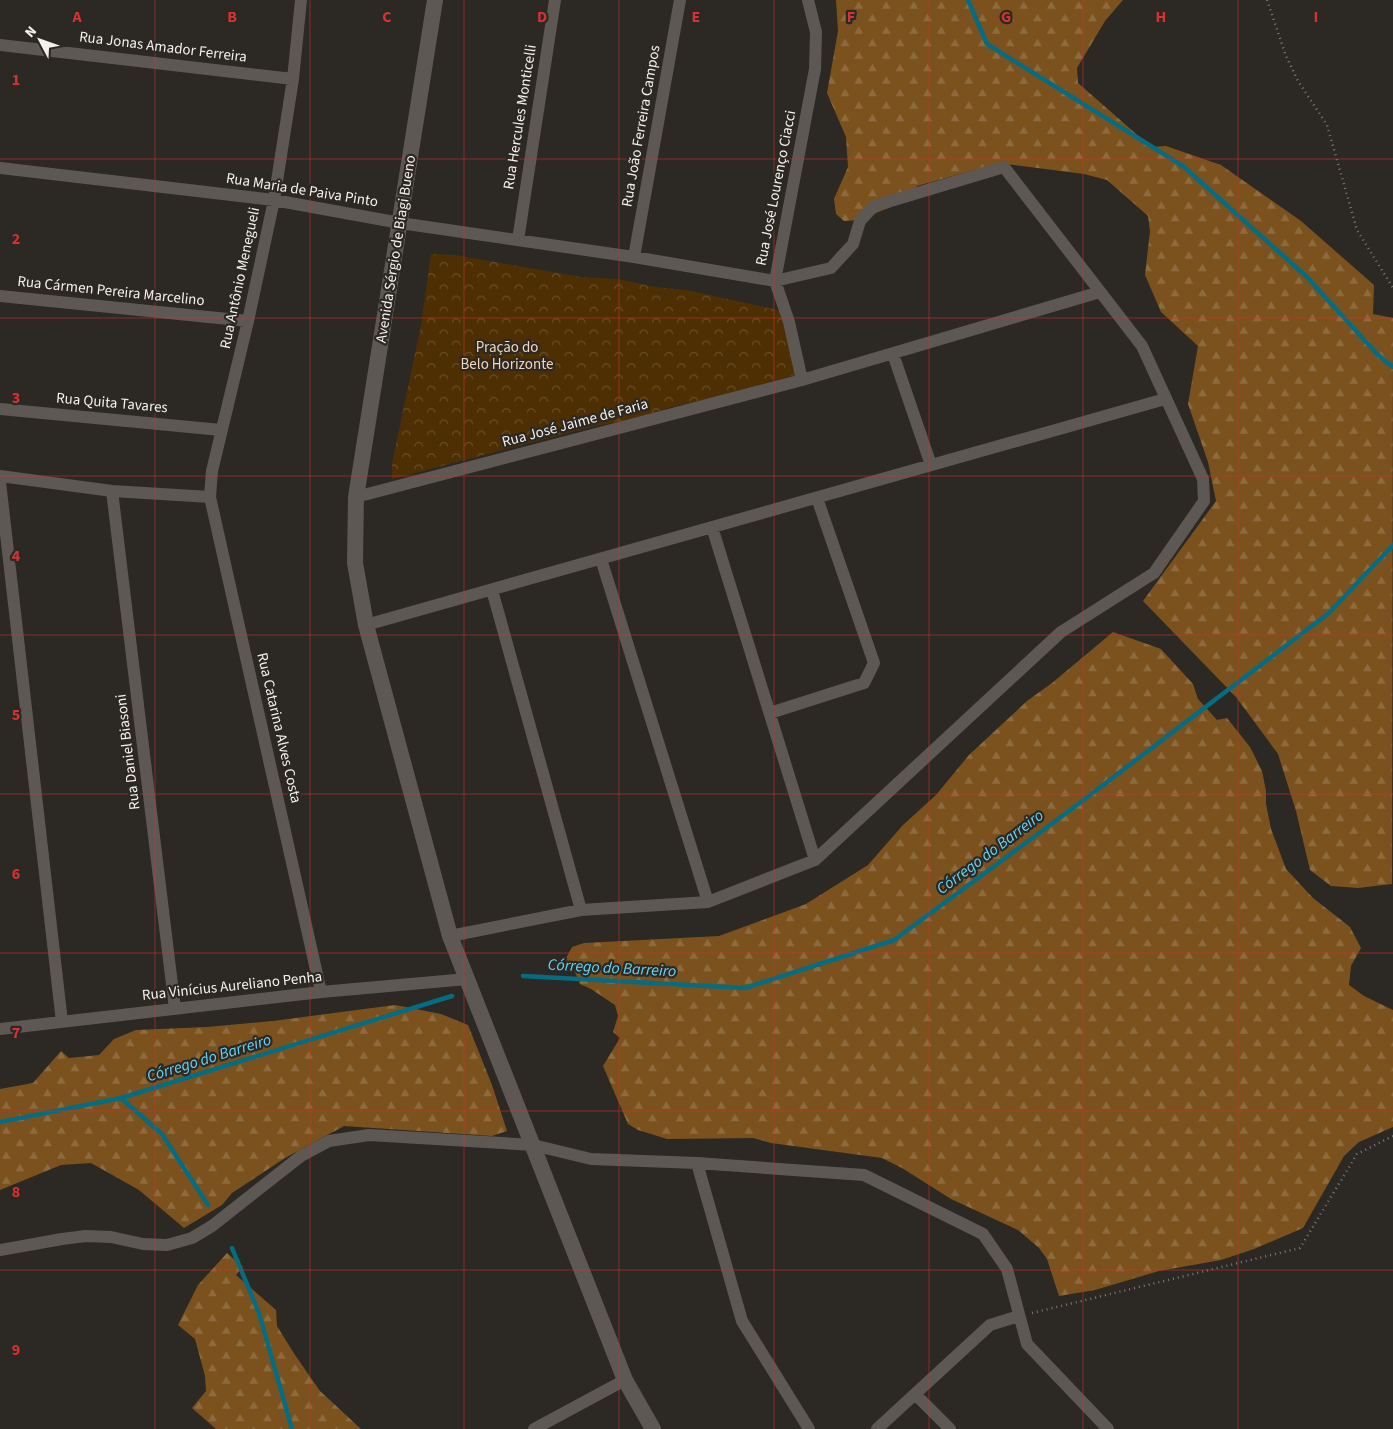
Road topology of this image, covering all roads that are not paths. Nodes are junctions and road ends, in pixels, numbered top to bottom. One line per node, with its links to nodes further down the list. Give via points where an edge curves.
1 (302, 0): 7 (street, Rua Antônio Menegueli)
2 (435, 0): 10 (street, Avenida Sérgio de Biagi Bueno)
3 (555, 0): 11 (street, Rua Hercules Monticelli)
4 (680, 0): 12 (street, Rua João Ferreira Campos)
5 (808, 0): 13 (street, Rua José Lourenço Ciacci, via 816,32 815,69)
6 (0, 45): 7 (street, Rua Jonas Amador Ferreira)
7 (293, 79): 9 (street, Rua Antônio Menegueli)
8 (0, 168): 9 (street, Rua Maria de Paiva Pinto)
9 (274, 200): 10 (street, Rua Maria de Paiva Pinto); 16 (street, Rua Antônio Menegueli)
10 (400, 222): 11 (street, Rua Maria de Paiva Pinto); 28 (street, Avenida Sérgio de Biagi Bueno)
11 (518, 240): 12 (street, Rua Maria de Paiva Pinto)
12 (634, 257): 13 (street, Rua Maria de Paiva Pinto)
13 (775, 281): 14 (street, via 831,268 853,244 860,220 874,206 1004,168); 18 (street, Rua José Lourenço Ciacci, via 789,322)
14 (1100, 292): 17 (street, Rua José Jaime de Faria); 19 (street, via 1142,346)
15 (0, 296): 16 (street, Rua Cármen Pereira Marcelino)
16 (248, 321): 21 (street, Rua Antônio Menegueli)
17 (893, 354): 18 (street, Rua José Jaime de Faria); 22 (street)
18 (802, 380): 28 (street, Rua José Jaime de Faria)
19 (1165, 399): 22 (street); 35 (street, via 1202,479 1204,501 1154,573 1061,632)
20 (0, 409): 21 (street, Rua Quita Tavares)
21 (221, 430): 23 (street, Rua Antônio Menegueli)
22 (931, 465): 29 (street)
23 (212, 471): 27 (street, Rua Catarina Alves Costa)
24 (0, 476): 26 (street)
25 (0, 482): 42 (street)
26 (112, 491): 27 (street); 41 (street, Rua Daniel Biasoni)
27 (210, 497): 40 (street, Rua Catarina Alves Costa)
28 (356, 498): 33 (street, Avenida Sérgio de Biagi Bueno, via 355,563)
29 (817, 498): 30 (street); 34 (street, via 874,663 864,683)
30 (712, 527): 31 (street); 34 (street)
31 (601, 559): 32 (street); 36 (street)
32 (492, 590): 33 (street); 37 (street)
33 (366, 626): 38 (street, Avenida Sérgio de Biagi Bueno)
34 (770, 713): 35 (street)
35 (815, 860): 36 (street)
36 (708, 902): 37 (street)
37 (581, 910): 38 (street)
38 (450, 936): 39 (street, Avenida Sérgio de Biagi Bueno)
39 (467, 979): 40 (street, Rua Vinícius Aureliano Penha); 44 (street, Avenida Sérgio de Biagi Bueno)
40 (321, 992): 41 (street, Rua Vinícius Aureliano Penha)
41 (175, 1008): 42 (street, Rua Vinícius Aureliano Penha)
42 (62, 1022): 43 (street, Rua Vinícius Aureliano Penha)
43 (0, 1029)
44 (533, 1144): 45 (street, via 591,1159); 46 (street, via 369,1135 329,1141 302,1156 192,1238 168,1245 86,1236); 48 (street, Avenida Sérgio de Biagi Bueno)
45 (698, 1163): 47 (street, via 864,1175 983,1234 1007,1269); 52 (street, via 742,1321)
46 (0, 1250)
47 (1019, 1316): 49 (street, via 990,1325); 55 (street, via 1027,1344)
48 (625, 1380): 50 (street); 51 (street, Avenida Sérgio de Biagi Bueno)
49 (915, 1394): 53 (street); 54 (street)
50 (534, 1429)
51 (653, 1429)
52 (809, 1429)
53 (877, 1429)
54 (950, 1429)
55 (1108, 1429)

